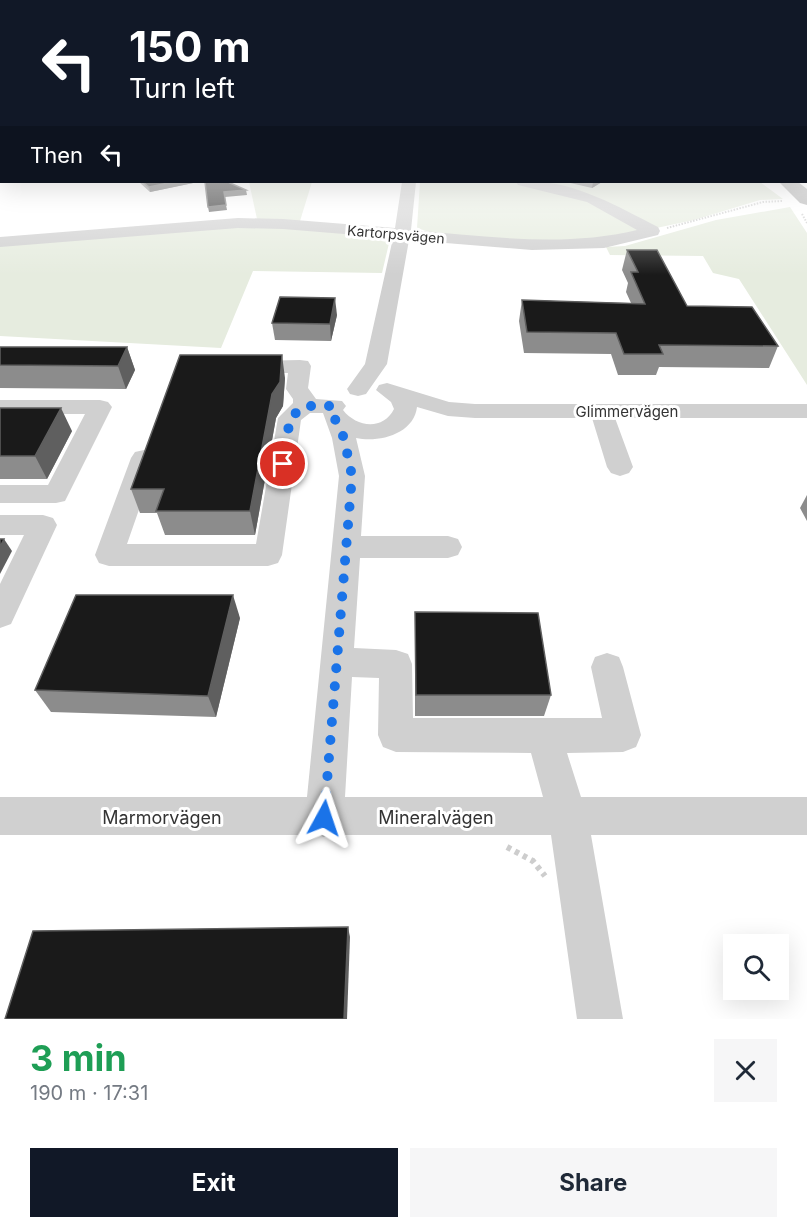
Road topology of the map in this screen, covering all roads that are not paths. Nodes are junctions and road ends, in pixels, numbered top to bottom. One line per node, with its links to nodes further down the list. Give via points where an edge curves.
1 (409, 183): 5 (street)
2 (527, 183): 5 (street, Kartorpsvägen, via 606,204 652,231 610,242 555,246)
3 (789, 183): 4 (main road)
4 (800, 200)
5 (402, 234): 6 (street, Kartorpsvägen, via 238,223); 7 (street)
6 (0, 242)
7 (376, 364): 9 (street); 10 (street)
8 (222, 367): 11 (street, via 300,366 297,388 305,398)
9 (358, 389): 10 (street, Glimmervägen, via 373,387); 16 (street, via 342,396)
10 (391, 392): 13 (street, Glimmervägen); 17 (street, via 401,398 406,409)
11 (304, 406): 16 (street, Glimmervägen); 18 (street, via 290,418 268,555 109,555)
12 (0, 407): 21 (street, via 100,408 56,494)
13 (448, 409): 14 (street, Glimmervägen); 17 (street, Glimmervägen)
14 (602, 411): 15 (street, Glimmervägen); 19 (street)
15 (807, 411)
16 (336, 414): 17 (street, Glimmervägen, via 360,432); 20 (street)
17 (390, 426): 20 (street, via 361,457)
18 (153, 434)
19 (620, 467)
20 (352, 476): 23 (street)
21 (0, 494)
22 (0, 525): 25 (street, via 43,525)
23 (346, 547): 24 (street); 26 (street)
24 (448, 547)
25 (0, 615)
26 (337, 662): 28 (street, via 396,664 396,735); 32 (street)
27 (607, 667): 28 (street, via 623,735)
28 (544, 736): 31 (street)
29 (0, 816): 32 (street, Marmorvägen)
30 (807, 816): 31 (street, Mineralvägen)
31 (568, 817): 32 (street, Mineralvägen); 33 (street)
32 (324, 818)
33 (600, 1019)

